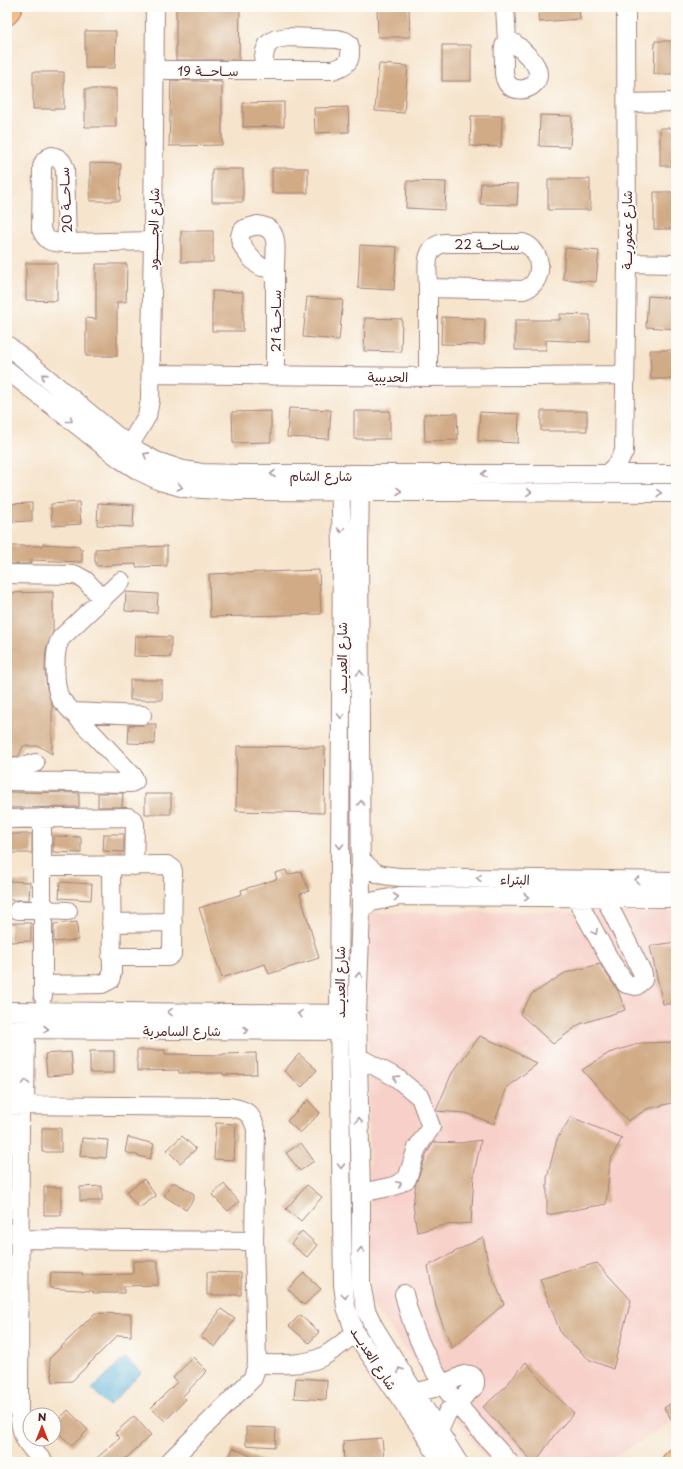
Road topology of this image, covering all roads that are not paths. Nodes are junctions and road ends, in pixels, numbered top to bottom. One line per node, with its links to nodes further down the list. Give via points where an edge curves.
1 (11, 7): 5 (highway)
2 (155, 7): 7 (street, شارع الجــــــــود)
3 (505, 7): 6 (street)
4 (626, 7): 10 (street, شارع عموريـــة)
5 (7, 14)
6 (507, 41)
7 (155, 70): 8 (street, ســاحـــة 19); 11 (street, شارع الجــــــــود)
8 (262, 70)
9 (676, 102): 10 (street)
10 (627, 103): 13 (street, شارع عموريـــة)
11 (153, 241): 12 (street, ســاحـــة 20); 19 (street, شارع الجــــــــود)
12 (67, 243)
13 (627, 263): 14 (street); 20 (street, شارع عموريـــة)
14 (676, 264)
15 (275, 266): 21 (street, ســاحـــة 21)
16 (428, 288): 16 (street, ســاحـــة 22, via 428,257 430,251 438,244 523,244 532,248 539,261 537,278 532,285 523,290); 22 (street, ســاحـــة 22)
17 (7, 345): 23 (street, شارع الشام, one-way to 17)
18 (7, 370): 28 (street, شارع الشام, one-way to 28, via 120,459 139,472 160,481 198,490)
19 (152, 374): 21 (street, الحديبية); 23 (street, شارع الجــــــــود, via 147,416)
20 (624, 375): 22 (street, الحديبية); 24 (street, شارع عموريـــة)
21 (274, 376): 22 (street, الحديبية)
22 (428, 377)
23 (129, 446): 28 (street, شارع الشام, one-way to 23, via 202,473 156,461)
24 (624, 452): 25 (street); 26 (street)
25 (607, 474): 26 (street, شارع الشام); 29 (street, شارع الشام, one-way to 29)
26 (641, 474): 27 (street, شارع الشام)
27 (676, 474)
28 (340, 483): 29 (street, شارع الشام); 59 (street, شارع العديـــد, one-way to 59, via 342,556)
29 (360, 483): 30 (street, شارع الشام, one-way to 30); 41 (street, شارع العديـــد, one-way to 29)
30 (676, 493)
31 (7, 574): 33 (street, via 76,575 85,580)
32 (121, 581): 33 (street)
33 (103, 599): 34 (street, via 60,638 57,644 57,692)
34 (72, 712): 35 (street); 38 (street, via 135,781)
35 (142, 715)
36 (35, 763): 37 (street)
37 (7, 769)
38 (7, 781)
39 (7, 818): 40 (street)
40 (42, 818): 42 (street); 44 (street, via 131,818 134,824)
41 (361, 859): 45 (street, البتراء, one-way to 41, via 400,877 378,875); 52 (street, شارع العديـــد)
42 (43, 866): 43 (street); 50 (street)
43 (111, 866): 44 (street); 54 (street)
44 (134, 866): 53 (street, via 167,865 172,868)
45 (676, 880)
46 (576, 898): 47 (street, البتراء); 47 (street, one-way to 47, via 611,962 626,984 636,986 643,980 643,974); 52 (street, البتراء, one-way to 46, via 371,902 400,896)
47 (605, 898): 48 (street, البتراء)
48 (676, 898)
49 (18, 910): 50 (street)
50 (43, 910): 51 (street); 56 (street)
51 (68, 910)
52 (361, 910): 60 (street, شارع العديـــد, one-way to 52)
53 (173, 922): 54 (street); 55 (street, via 173,952 170,956)
54 (111, 923): 55 (street)
55 (111, 957): 56 (street, via 111,978 105,984)
56 (43, 985): 58 (street)
57 (7, 1011): 58 (street, شارع السامرية)
58 (43, 1011): 59 (street, شارع السامرية, one-way to 58)
59 (339, 1022): 60 (street, شارع السامرية); 61 (street, شارع السامرية, one-way to 59); 69 (street, شارع العديـــد, one-way to 69, via 343,1285 346,1307)
60 (357, 1022): 62 (street, شارع العديـــد)
61 (15, 1029): 63 (street)
62 (358, 1057): 64 (street, شارع العديـــد, one-way to 62); 64 (street, one-way to 62, via 394,1186 407,1179 418,1148 431,1127 420,1097 397,1078)
63 (16, 1105): 65 (street); 66 (street, via 230,1107 243,1110 252,1117 256,1129)
64 (361, 1193): 72 (street, شارع العديـــد, one-way to 64, via 374,1327 362,1296)
65 (20, 1239): 66 (street); 68 (street)
66 (254, 1241): 70 (street)
67 (404, 1294): 71 (street, via 416,1335)
68 (13, 1321): 77 (street, via 20,1423 23,1436 30,1448)
69 (355, 1333): 70 (street, via 330,1352 314,1360); 76 (street, شارع العديـــد)
70 (258, 1364): 78 (street, via 248,1383)
71 (444, 1384): 72 (street); 73 (street); 73 (street, via 468,1374 475,1379 474,1387)
72 (414, 1393): 74 (street, شارع العديـــد)
73 (456, 1402): 74 (street, via 445,1416); 80 (street)
74 (439, 1431): 79 (street, شارع العديـــد)
75 (676, 1459): 81 (highway)
76 (436, 1460)
77 (44, 1462)
78 (169, 1462)
79 (458, 1462)
80 (510, 1462)
81 (673, 1462)

